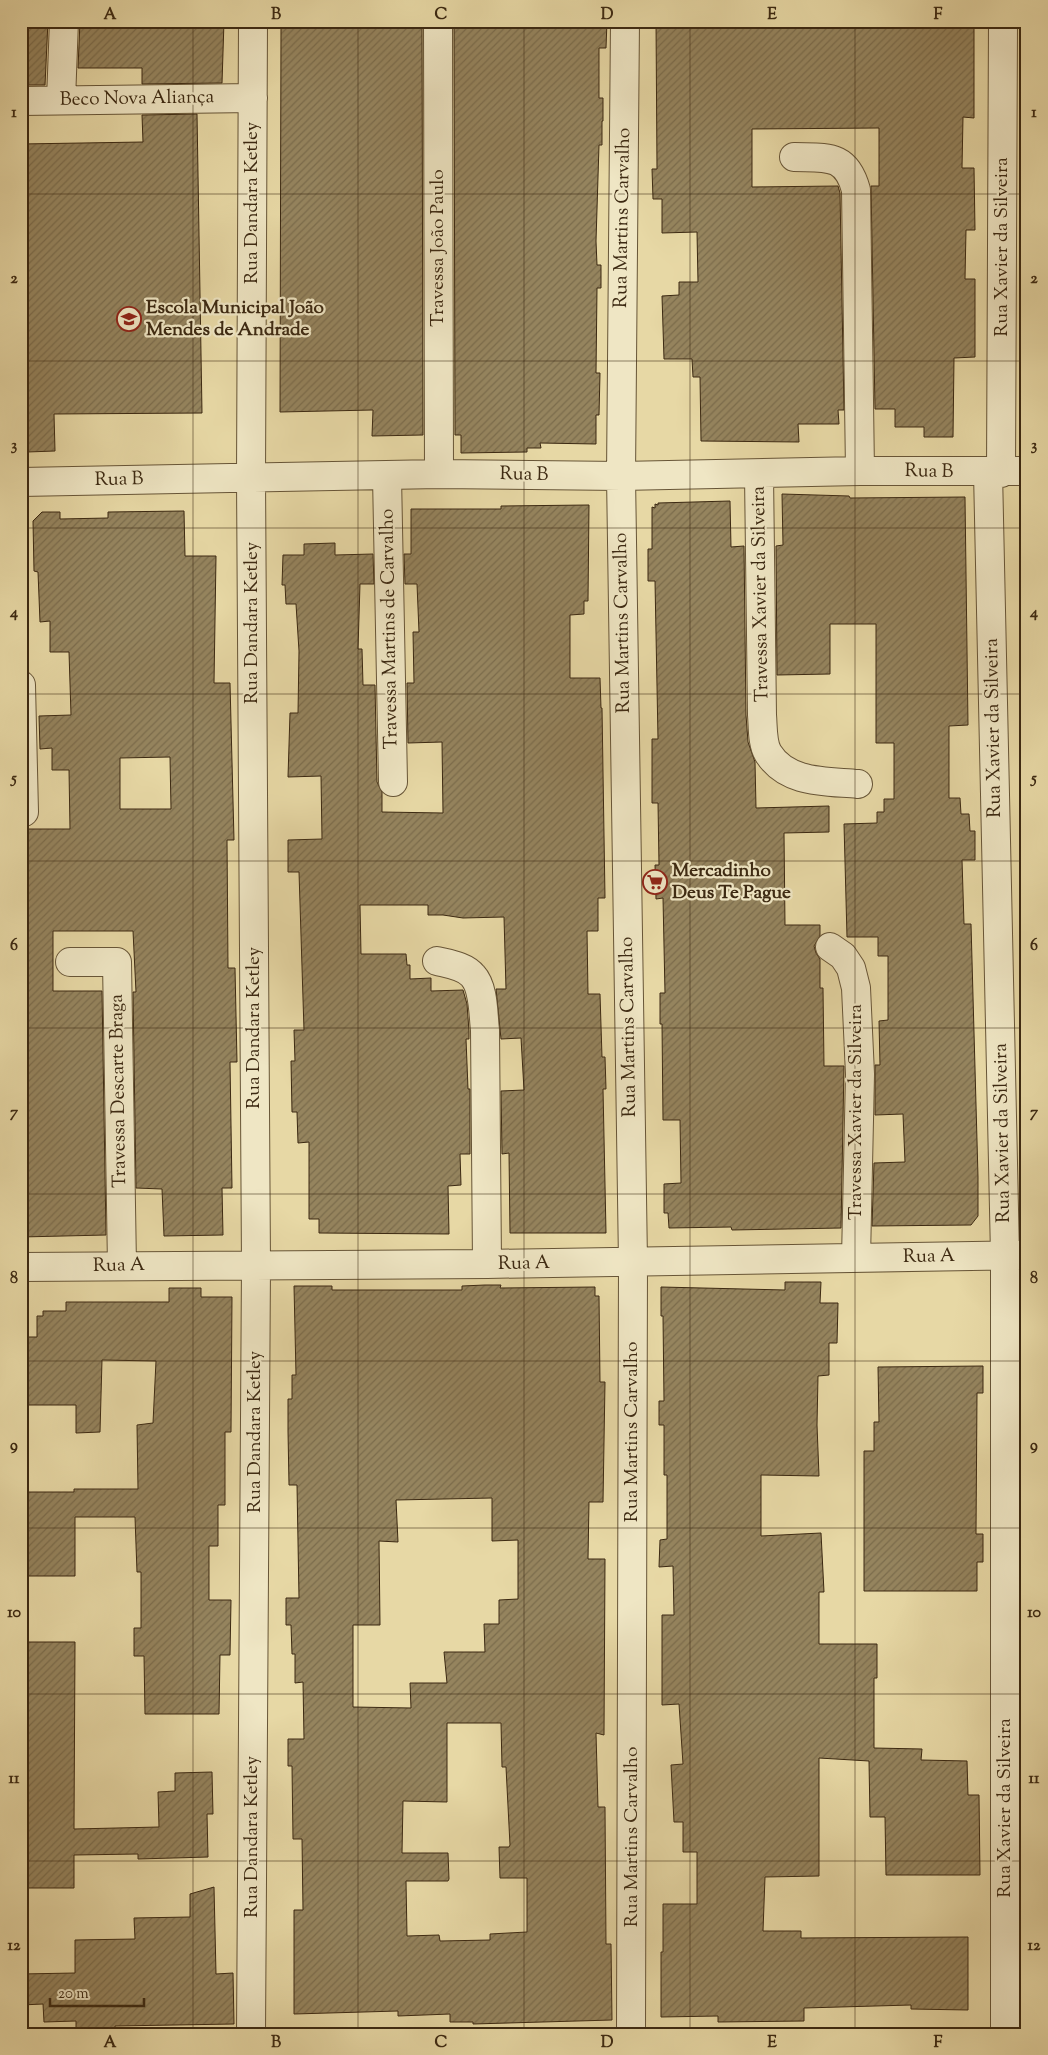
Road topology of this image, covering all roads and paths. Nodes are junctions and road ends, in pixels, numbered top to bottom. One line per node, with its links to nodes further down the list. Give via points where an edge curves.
1 (64, 21): 7 (street)
2 (253, 21): 6 (street, Rua Dandara Ketley)
3 (438, 21): 12 (street, Travessa João Paulo)
4 (625, 21): 15 (street, Rua Martins Carvalho)
5 (1002, 21): 11 (street, Rua Xavier da Silveira)
6 (253, 98): 7 (street, Beco Nova Aliança); 16 (street, Rua Dandara Ketley)
7 (61, 100): 8 (street, Beco Nova Aliança)
8 (21, 101)
9 (794, 157): 10 (street, via 827,158 840,162 852,175 856,190)
10 (860, 471): 11 (street, Rua B); 13 (street, Rua B)
11 (1005, 472): 25 (street, Rua Xavier da Silveira)
12 (439, 474): 14 (street, Rua B); 15 (street, Rua B)
13 (759, 474): 15 (street, Rua B); 20 (street, Travessa Xavier da Silveira, via 762,715 768,753 780,767 798,777)
14 (387, 476): 16 (street, Rua B); 19 (street, Travessa Martins de Carvalho)
15 (621, 476): 27 (street, Rua Martins Carvalho)
16 (251, 478): 17 (street, Rua B); 28 (street, Rua Dandara Ketley)
17 (21, 482)
18 (21, 685): 21 (street)
19 (393, 782)
20 (858, 784)
21 (24, 812)
22 (830, 947): 26 (street, Travessa Xavier da Silveira, via 843,956 851,968 856,988 860,1074)
23 (437, 961): 29 (street, via 460,967 474,976 480,991 485,1030)
24 (70, 962): 30 (street, Travessa Descarte Braga, via 116,962)
25 (1016, 1255): 26 (street, Rua A); 34 (street, Rua Xavier da Silveira)
26 (856, 1258): 27 (street, Rua A)
27 (633, 1262): 29 (street, Rua A); 33 (street, Rua Martins Carvalho)
28 (256, 1264): 29 (street, Rua A); 30 (street, Rua A); 32 (street, Rua Dandara Ketley)
29 (487, 1264)
30 (122, 1266): 31 (street, Rua A)
31 (21, 1268)
32 (251, 2034)
33 (632, 2034)
34 (1005, 2034)

